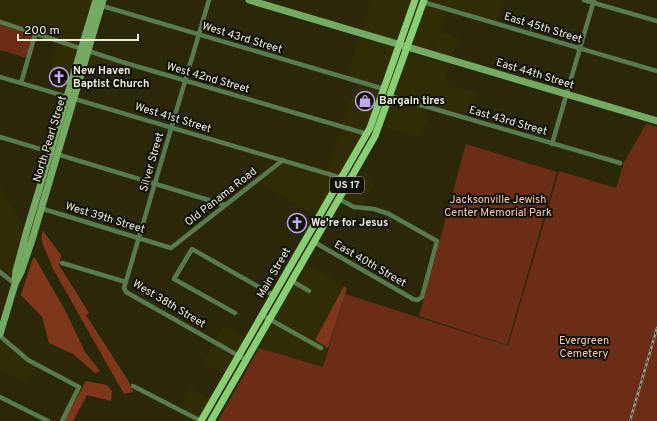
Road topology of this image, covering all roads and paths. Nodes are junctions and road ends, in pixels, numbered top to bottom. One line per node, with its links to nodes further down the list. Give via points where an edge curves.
1 (209, 0): 11 (street, Silver Street)
2 (250, 0): 12 (street, East 44th Street)
3 (415, 0): 12 (main road, Main Street / US 17)
4 (584, 0): 6 (street)
5 (423, 1): 13 (main road, Main Street / US 17); 14 (street, East 45th Street)
6 (594, 1): 8 (street); 14 (street)
7 (99, 2): 11 (street, West 43rd Street); 15 (street, North Pearl Street)
8 (657, 21)
9 (0, 22): 10 (street, West 42nd Street)
10 (35, 35): 15 (street, West 42nd Street); 19 (street)
11 (199, 35): 18 (street, Silver Street); 20 (street, West 43rd Street)
12 (399, 45): 13 (street, East 44th Street); 20 (main road, Main Street / US 17)
13 (407, 47): 21 (street, East 44th Street); 22 (main road, Main Street / US 17)
14 (579, 48): 16 (street, East 45th Street); 21 (street)
15 (84, 50): 18 (street, West 42nd Street); 23 (street, North Pearl Street)
16 (657, 71)
17 (0, 77): 19 (street, West 41st Street)
18 (186, 80): 25 (street, Silver Street); 26 (street, West 42nd Street)
19 (21, 83): 23 (street, West 41st Street)
20 (384, 89): 26 (main road, Main Street / US 17)
21 (566, 95): 24 (street, East 44th Street); 28 (street)
22 (390, 96): 28 (street, East 43rd Street); 34 (main road, Main Street / US 17, via 375,136)
23 (70, 97): 25 (street, West 41st Street); 29 (street, North Pearl Street)
24 (657, 122)
25 (172, 127): 30 (street, West 41st Street); 33 (street, Silver Street)
26 (367, 134): 32 (main road, Main Street / US 17)
27 (0, 137): 29 (street)
28 (552, 144): 31 (street, East 43rd Street)
29 (54, 153): 33 (street); 36 (street, North Pearl Street)
30 (283, 160): 32 (street, West 41st Street); 35 (street, Old Panama Road)
31 (620, 163)
32 (342, 178): 37 (main road, via 342,184); 49 (main road, Main Street / US 17)
33 (155, 183): 35 (street); 38 (street, Silver Street)
34 (339, 199): 37 (main road, Main Street / US 17); 39 (street, East 40th Street, via 354,207 389,214 437,241 422,297 418,300 413,299)
35 (225, 205): 40 (street, Old Panama Road)
36 (38, 207): 38 (street, West 39th Street); 47 (street, North Pearl Street, via 16,271)
37 (320, 232): 39 (main road, Main Street / US 17)
38 (139, 238): 40 (street, West 39th Street); 46 (street, Silver Street)
39 (314, 242): 45 (main road, Main Street / US 17)
40 (171, 248)
41 (62, 263): 46 (street, West 38th Street)
42 (0, 268): 44 (street)
43 (0, 272): 44 (street)
44 (5, 276): 47 (street)
45 (292, 281): 48 (street); 52 (main road, Main Street / US 17)
46 (126, 282): 55 (street, West 38th Street, via 126,292)
47 (15, 284): 53 (street, North Pearl Street)
48 (309, 291)
49 (273, 295): 50 (street, via 192,249 174,279); 51 (main road, Main Street / US 17)
50 (235, 313)
51 (262, 315): 52 (street); 55 (main road, Main Street / US 17)
52 (269, 319): 54 (street); 56 (main road, Main Street / US 17)
53 (0, 335): 60 (street, via 28,360 78,385 79,388)
54 (321, 348)
55 (239, 355): 56 (street, West 38th Street); 61 (main road, Main Street / US 17)
56 (246, 360): 62 (main road, Main Street / US 17)
57 (133, 386): 61 (street)
58 (0, 397): 59 (street)
59 (48, 421)
60 (62, 421)
61 (201, 421)
62 (211, 421)

